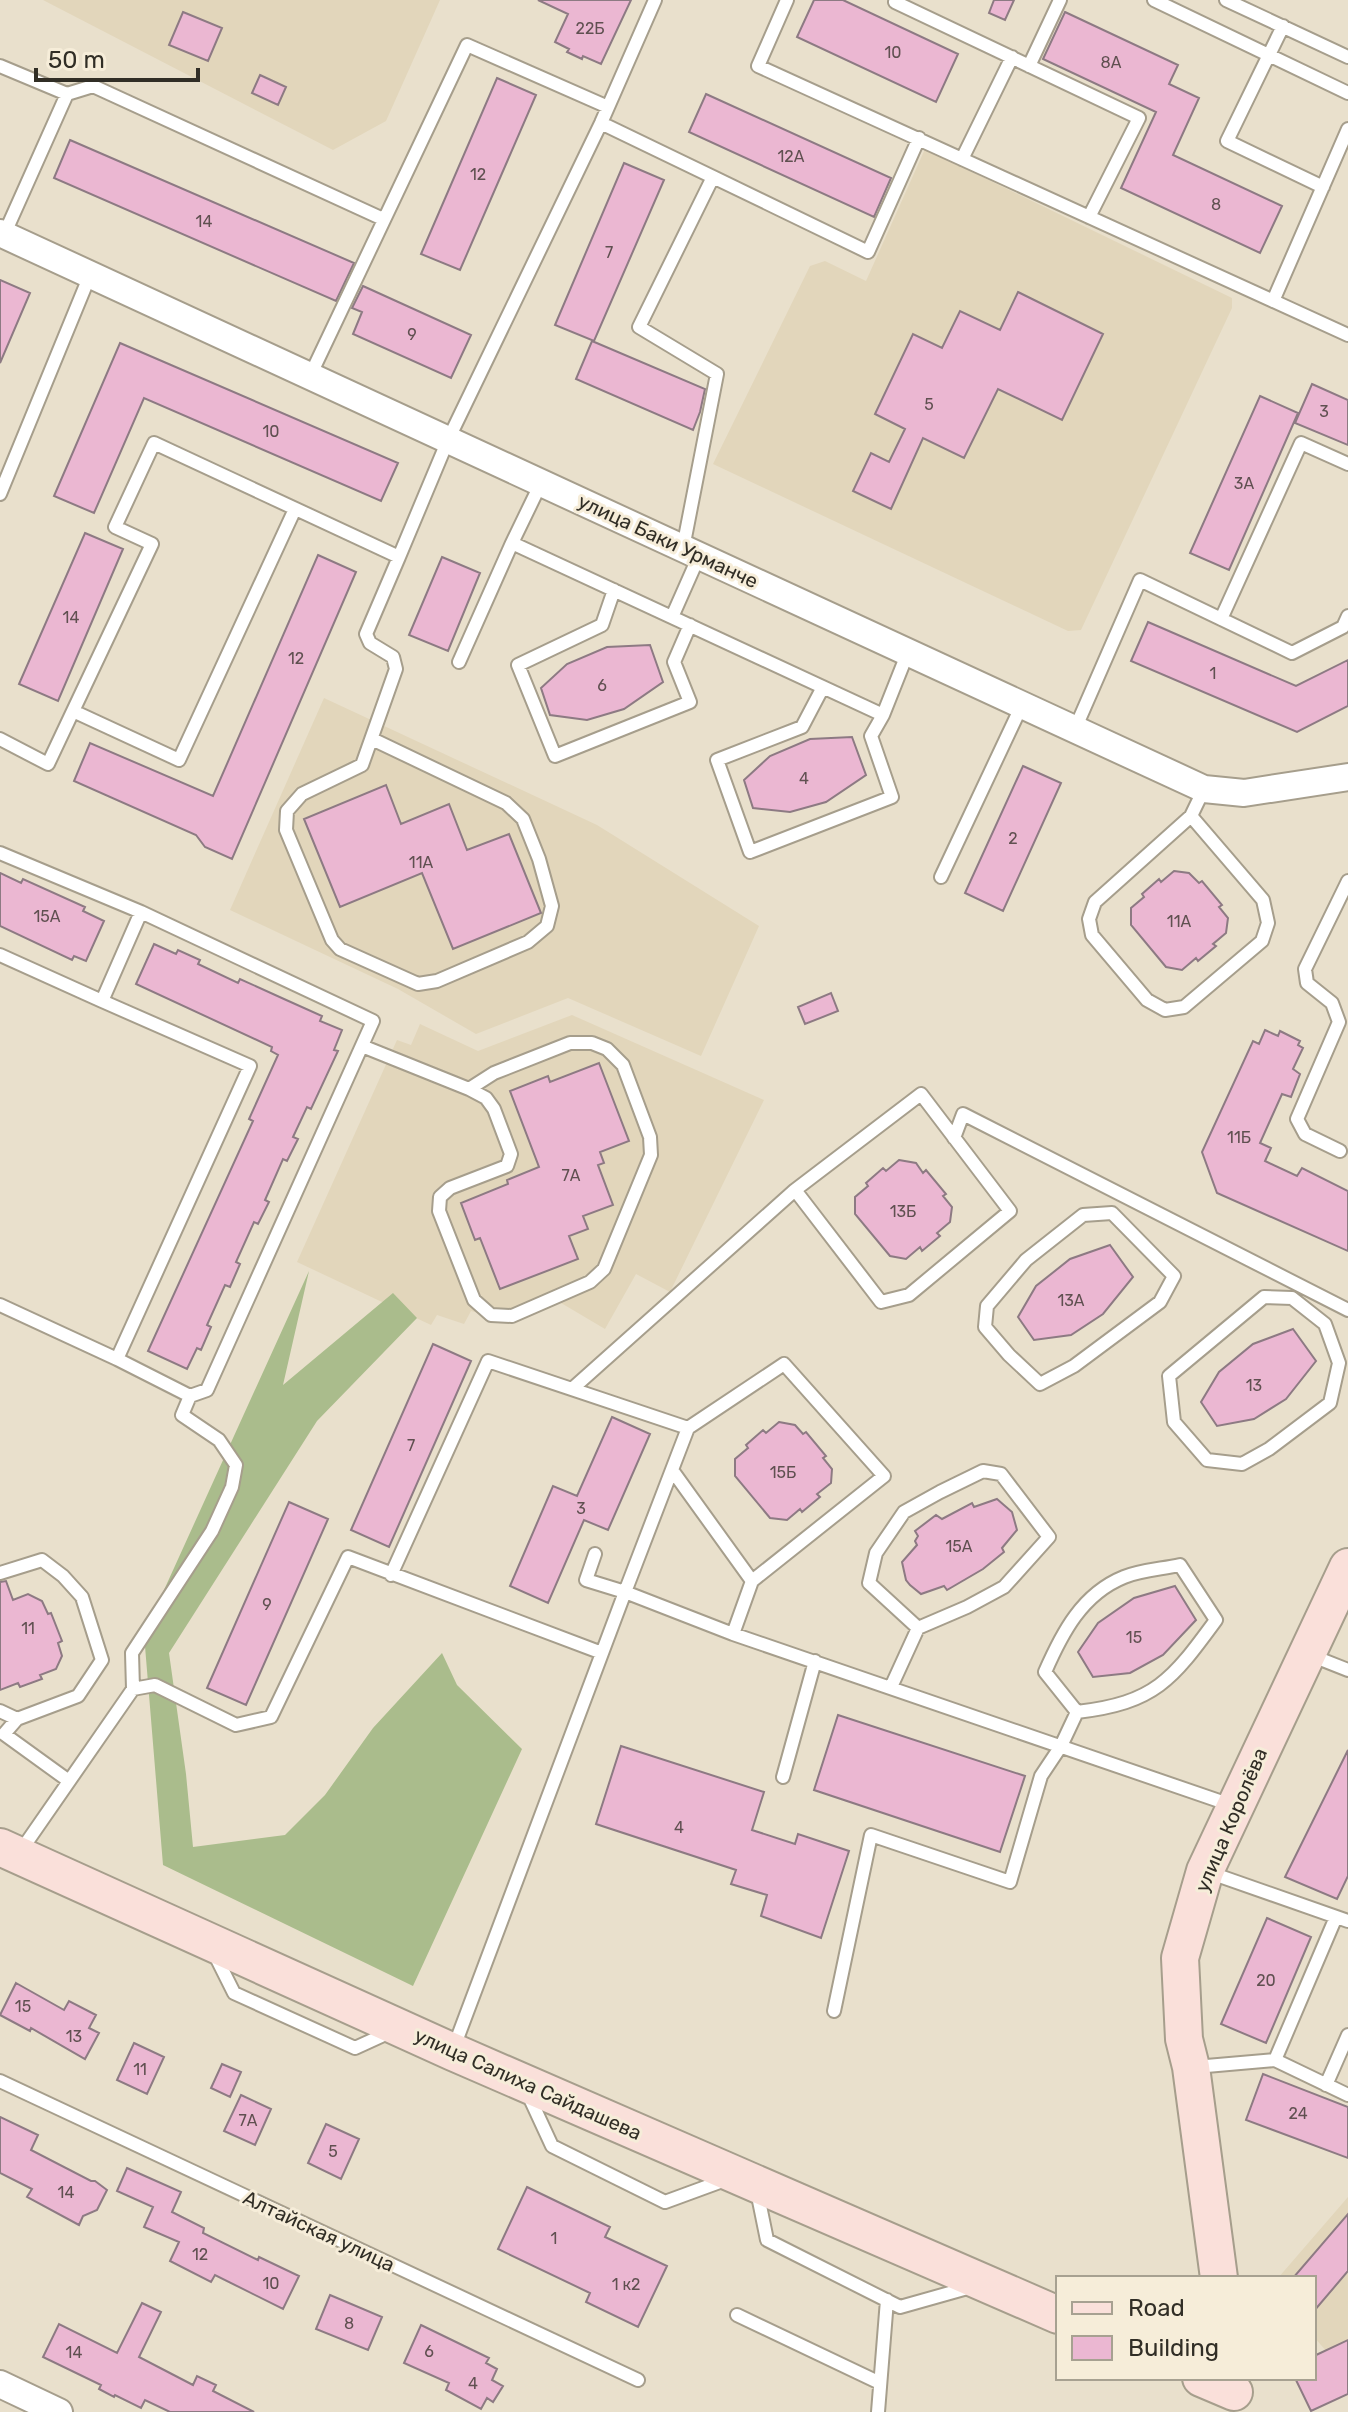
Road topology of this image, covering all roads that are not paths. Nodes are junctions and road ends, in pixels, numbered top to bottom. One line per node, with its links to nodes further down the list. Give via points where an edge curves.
1 (655, 0): 15 (lane)
2 (787, 0): 18 (lane, via 758,66)
3 (896, 0): 9 (lane)
4 (1060, 0): 12 (lane)
5 (1154, 0): 8 (lane)
6 (1226, 0): 7 (lane)
7 (1283, 26): 8 (lane); 10 (lane)
8 (1269, 54): 13 (lane); 21 (lane, via 1227,141)
9 (1012, 57): 12 (lane); 19 (lane)
10 (1348, 57)
11 (0, 66): 14 (lane)
12 (1029, 66): 22 (lane, via 1139,118)
13 (1348, 93)
14 (67, 94): 23 (lane, via 93,86); 24 (lane)
15 (608, 107): 16 (lane); 23 (lane, via 467,45)
16 (601, 123): 20 (lane); 29 (lane)
17 (1348, 129): 21 (lane)
18 (919, 138): 19 (lane); 20 (lane, via 868,252)
19 (962, 159): 22 (lane)
20 (713, 177): 35 (lane, via 639,327 717,374)
21 (1323, 187): 26 (lane)
22 (1089, 217): 26 (lane)
23 (383, 219): 28 (lane)
24 (2, 234): 25 (street, улица Баки Урманче)
25 (90, 275): 28 (street, улица Баки Урманче); 32 (lane)
26 (1273, 301): 27 (lane)
27 (1348, 335)
28 (310, 376): 29 (street, улица Баки Урманче)
29 (448, 440): 31 (street, улица Баки Урманче); 36 (lane)
30 (1348, 464): 40 (lane, via 1301,443)
31 (541, 483): 34 (lane); 35 (street, улица Баки Урманче)
32 (0, 494)
33 (295, 509): 36 (lane); 46 (lane, via 179,760); 46 (lane, via 154,443 115,527 152,544)
34 (512, 543): 37 (lane); 43 (lane)
35 (691, 552): 39 (lane); 42 (street, улица Баки Урманче)
36 (399, 557): 50 (lane, via 366,634 370,643 393,657 396,669)
37 (614, 590): 39 (lane); 41 (lane, via 602,625 518,665 555,756 690,702 674,662)
38 (1348, 616): 40 (lane, via 1343,627 1292,653)
39 (672, 617): 41 (lane)
40 (1221, 619): 48 (lane, via 1140,580)
41 (690, 625): 44 (lane)
42 (908, 652): 45 (street, улица Баки Урманче); 47 (lane)
43 (459, 662)
44 (823, 687): 47 (lane); 47 (lane, via 802,727 717,760 750,852 892,797 871,736)
45 (1022, 705): 48 (street, улица Баки Урманче); 55 (lane)
46 (73, 711): 49 (lane, via 48,764)
47 (883, 715)
48 (1075, 729): 52 (street, улица Баки Урманче)
49 (0, 739)
50 (372, 739): 50 (lane, via 506,803 523,819 552,906 547,926 528,942 418,984 340,949 286,830 287,811 302,794 362,765)
51 (1348, 777): 52 (street, улица Баки Урманче, via 1244,793)
52 (1204, 789): 53 (lane)
53 (1191, 816): 53 (lane, via 1095,902 1089,919 1101,946 1147,1000 1165,1010 1184,1007 1262,941 1268,923 1263,900)
54 (0, 853): 57 (lane)
55 (941, 877)
56 (1348, 881): 63 (lane, via 1305,969 1307,983 1332,1003 1339,1022 1297,1119 1305,1134)
57 (141, 912): 59 (lane); 60 (lane, via 373,1021)
58 (0, 955): 59 (lane)
59 (102, 1001): 71 (lane, via 250,1066)
60 (362, 1046): 61 (lane); 73 (lane, via 207,1390)
61 (469, 1089): 61 (lane, via 494,1109 511,1154 507,1166 450,1188 440,1197 439,1211 474,1300 491,1315 512,1316 590,1282 604,1269 651,1155 650,1137 623,1065 592,1043 570,1043 494,1073)
62 (954, 1138): 64 (lane, via 921,1094); 64 (lane, via 1010,1211 909,1295 881,1302); 65 (lane, via 963,1114)
63 (1340, 1151)
64 (795, 1190): 72 (lane)
65 (1124, 1195): 66 (lane); 67 (lane)
66 (1112, 1213): 66 (lane, via 1083,1215 1026,1260 987,1306 985,1327 1040,1384 1074,1366 1160,1302 1174,1276)
67 (1304, 1288): 68 (lane); 70 (lane)
68 (1292, 1298): 68 (lane, via 1264,1297 1169,1376 1174,1422 1207,1460 1242,1464 1330,1403 1339,1363 1325,1324)
69 (0, 1305): 71 (lane)
70 (1348, 1310)
71 (117, 1359): 73 (lane)
72 (572, 1389): 74 (lane); 79 (lane, via 488,1361)
73 (190, 1396): 89 (lane, via 182,1415 219,1440 236,1465 232,1487 212,1531 132,1653)
74 (688, 1428): 75 (lane); 80 (lane, via 784,1364 884,1476)
75 (672, 1470): 80 (lane); 81 (lane)
76 (595, 1554): 81 (lane, via 586,1580)
77 (1348, 1567): 85 (street, улица Королёва)
78 (0, 1573): 92 (lane, via 42,1560 63,1576 82,1597 102,1660 78,1696)
79 (391, 1575): 84 (lane); 89 (lane, via 348,1557 271,1717 236,1725 155,1685)
80 (752, 1581): 83 (lane)
81 (625, 1592): 83 (lane); 84 (lane)
82 (918, 1628): 82 (lane, via 869,1583 876,1553 904,1512 983,1471 1001,1474 1049,1537 1004,1587); 88 (lane)
83 (733, 1634): 86 (lane)
84 (602, 1653): 102 (lane)
85 (1307, 1653): 87 (lane); 96 (street, улица Королёва)
86 (815, 1661): 88 (lane); 94 (lane)
87 (1348, 1670)
88 (891, 1687): 93 (lane)
89 (133, 1689): 95 (lane)
90 (0, 1711): 92 (lane)
91 (1077, 1712): 91 (lane, via 1045,1672 1060,1638 1089,1597 1124,1577 1180,1565 1216,1620 1182,1666 1152,1692 1112,1708); 93 (lane)
92 (17, 1719): 95 (lane, via 4,1734)
93 (1061, 1746): 96 (lane); 100 (lane, via 1041,1776 1010,1882 871,1835)
94 (783, 1777)
95 (69, 1781): 97 (lane)
96 (1234, 1807): 98 (street, улица Королёва)
97 (9, 1851): 102 (street, улица Салиха Сайдашева)
98 (1205, 1871): 99 (lane); 104 (street, улица Королёва, via 1180,1958 1184,2039)
99 (1342, 1919): 103 (lane)
100 (834, 2011)
101 (1348, 2035): 107 (lane)
102 (453, 2052): 106 (street, улица Салиха Сайдашева)
103 (1275, 2060): 104 (lane); 107 (lane)
104 (1191, 2067): 110 (street, улица Королёва)
105 (0, 2081): 115 (lane, Алтайская улица)
106 (522, 2082): 109 (street, улица Салиха Сайдашева); 109 (lane, via 552,2146 665,2202)
107 (1326, 2085): 108 (lane)
108 (1348, 2095)
109 (746, 2180): 111 (street, улица Салиха Сайдашева); 112 (lane, via 767,2240)
110 (1219, 2276)
111 (984, 2283): 112 (lane, via 900,2307); 113 (street, улица Салиха Сайдашева)
112 (887, 2300): 116 (lane)
113 (1056, 2314)
114 (737, 2315): 116 (lane)
115 (638, 2380)
116 (880, 2383): 119 (lane)
117 (0, 2384): 118 (street)
118 (59, 2412)
119 (878, 2412)

